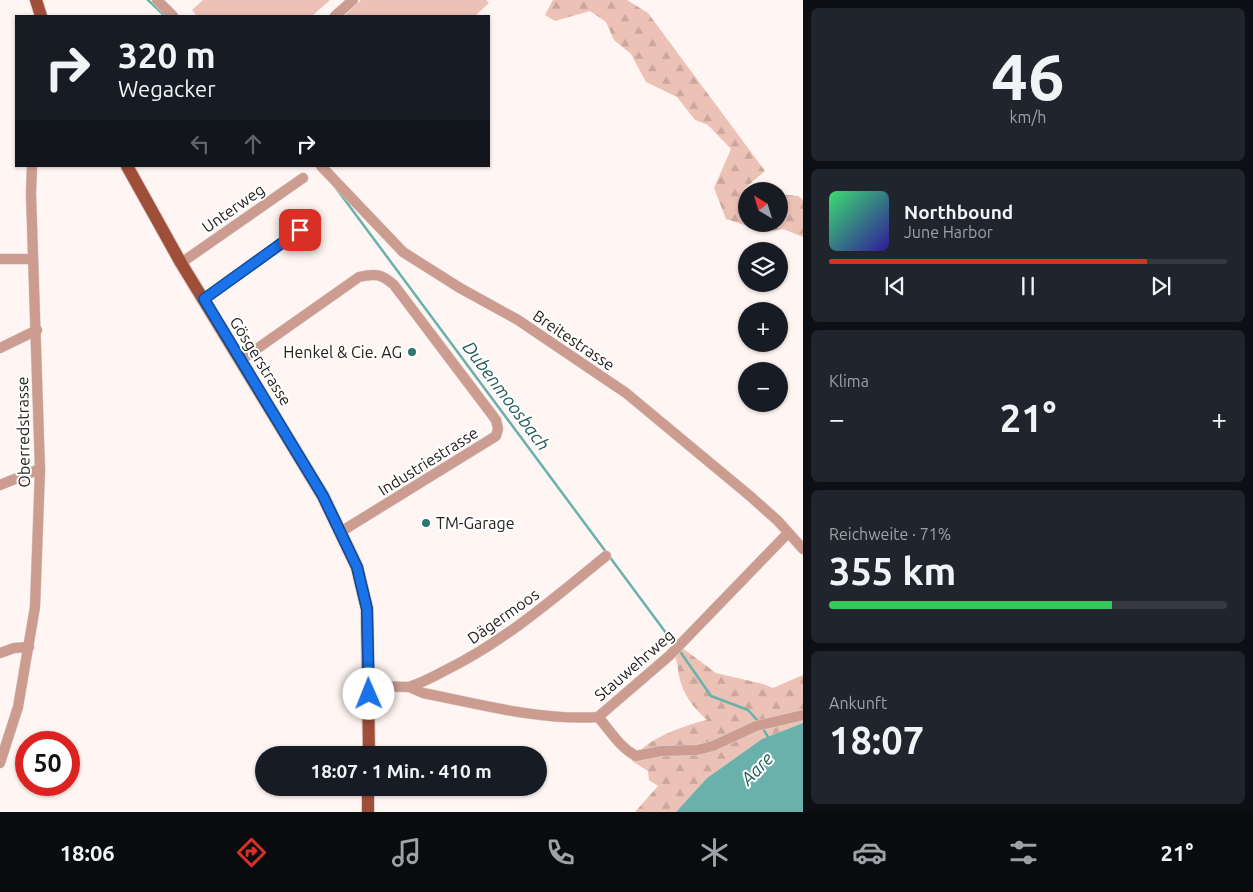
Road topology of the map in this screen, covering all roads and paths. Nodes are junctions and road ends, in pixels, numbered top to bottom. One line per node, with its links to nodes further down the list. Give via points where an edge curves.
1 (36, 0): 4 (main road)
2 (157, 0): 5 (street)
3 (353, 0): 6 (street)
4 (41, 15)
5 (172, 15)
6 (336, 15)
7 (32, 167): 13 (street, Oberredstrasse)
8 (128, 167): 14 (main road, Gösgerstrasse)
9 (322, 167): 22 (street, Breitestrasse, via 403,252 518,320 626,393 705,457)
10 (303, 178): 14 (street, Unterweg)
11 (316, 218): 15 (street)
12 (0, 259): 13 (street)
13 (33, 259): 16 (street, Oberredstrasse)
14 (181, 263): 15 (main road, Gösgerstrasse)
15 (204, 299): 18 (main road, Gösgerstrasse)
16 (37, 330): 17 (street); 19 (street, Oberredstrasse)
17 (0, 348)
18 (241, 360): 21 (main road, Gösgerstrasse); 21 (street, Industriestrasse, via 359,277 384,276 496,420 496,436)
19 (40, 469): 20 (street); 25 (street, Oberredstrasse, via 35,607)
20 (0, 485)
21 (342, 531): 27 (main road, Gösgerstrasse, via 357,567 367,609)
22 (788, 533): 23 (street, Breitestrasse); 30 (street, Stauwehrweg, via 669,656)
23 (803, 549)
24 (606, 556): 28 (street, Dägermoos, via 493,643 463,662)
25 (29, 647): 26 (street); 32 (street, Oberredstrasse, via 15,717)
26 (0, 653)
27 (368, 686): 28 (street, Stauwehrweg); 31 (main road, Gösgerstrasse)
28 (409, 687): 30 (street, Stauwehrweg, via 424,693 538,714)
29 (803, 715): 30 (street, via 759,725 697,750 677,749 636,756 621,746)
30 (598, 717)
31 (369, 746)
32 (0, 763)
33 (368, 796): 34 (main road)
34 (368, 812)

